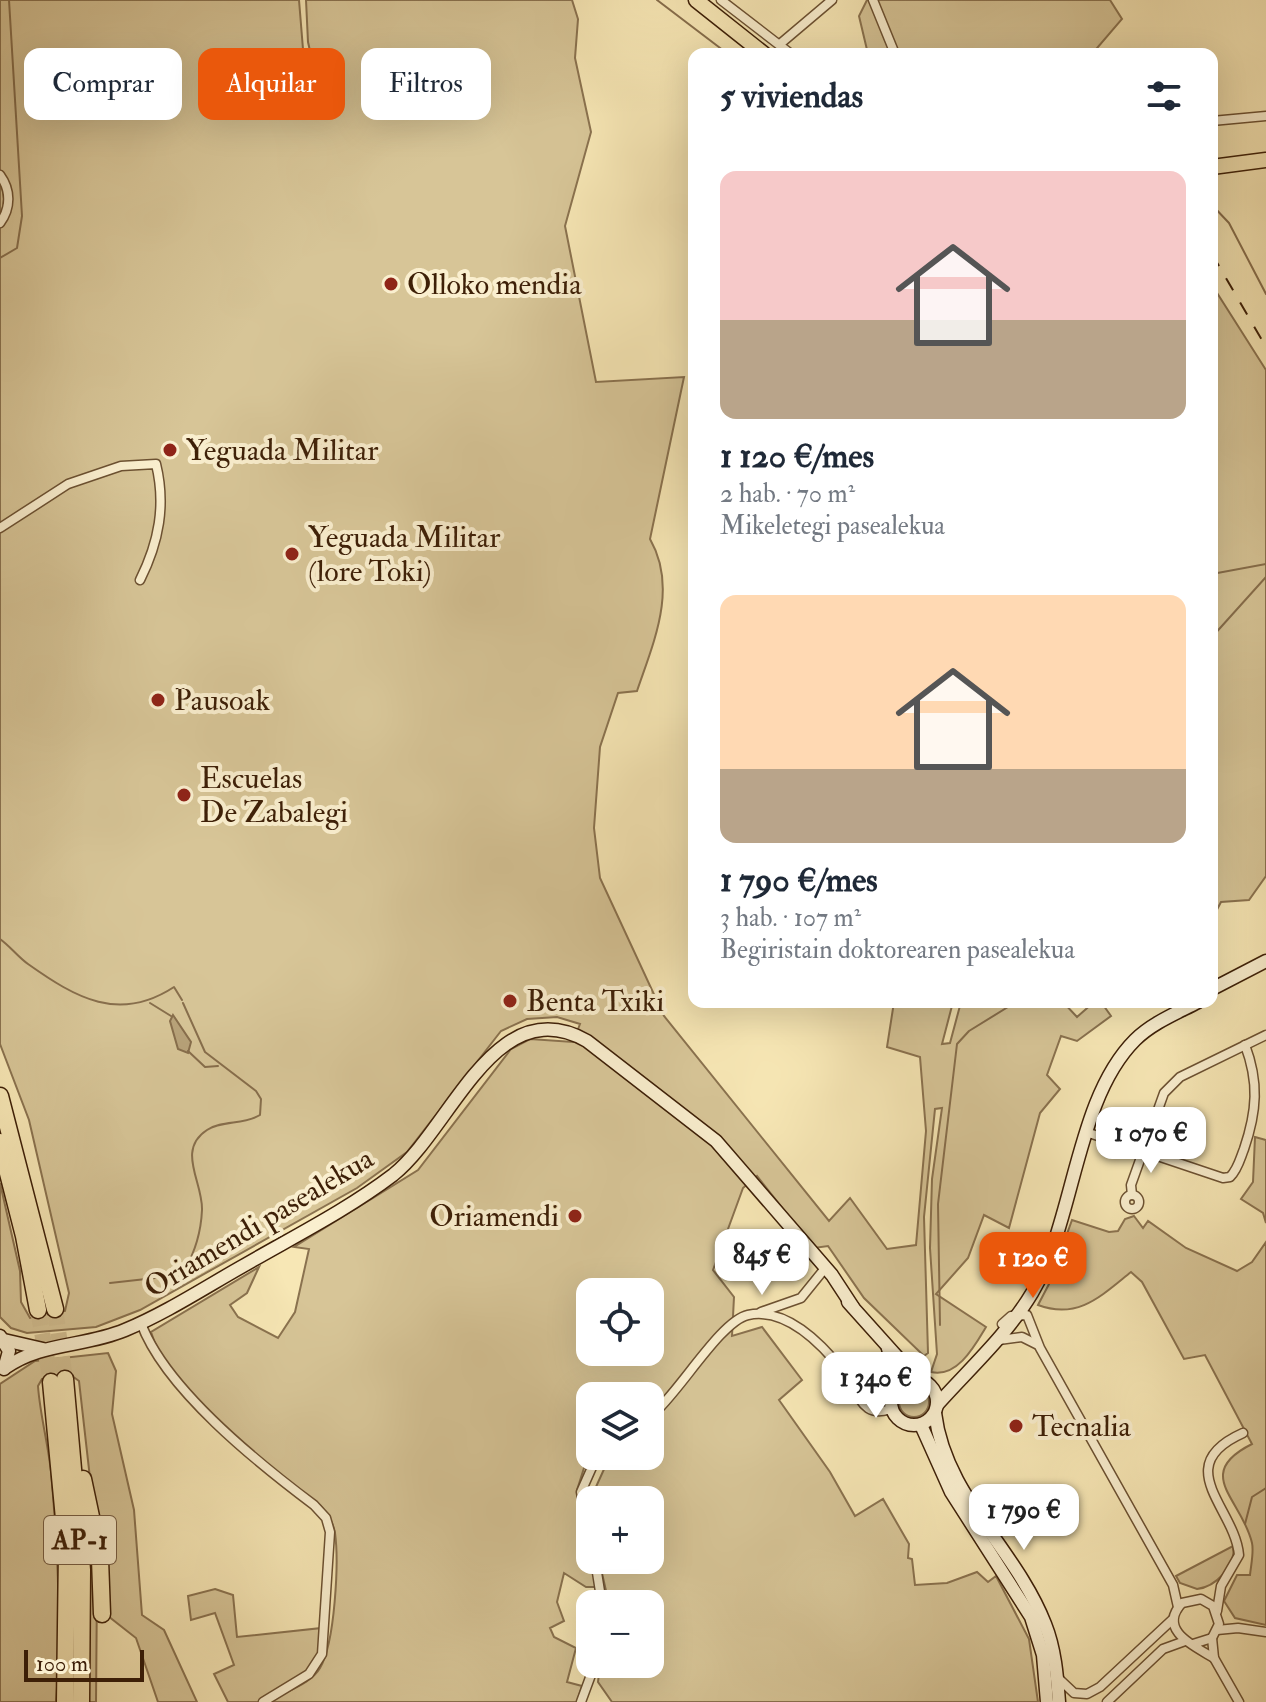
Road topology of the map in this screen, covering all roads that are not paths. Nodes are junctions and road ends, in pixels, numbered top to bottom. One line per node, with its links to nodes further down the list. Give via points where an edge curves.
1 (696, 0): 6 (main road)
2 (721, 0): 5 (street)
3 (832, 0): 5 (street)
4 (873, 0): 8 (street)
5 (780, 44): 7 (street)
6 (756, 48)
7 (784, 48)
8 (893, 48)
9 (1266, 116): 10 (street)
10 (1218, 120)
11 (1261, 163): 12 (main road)
12 (1218, 167)
13 (0, 175): 14 (street, via 8,206)
14 (0, 223)
15 (0, 528): 16 (street, via 68,484 121,466 156,464 163,505 151,558)
16 (140, 580)
17 (1266, 961): 19 (main road)
18 (1266, 967): 20 (main road)
19 (1218, 989)
20 (1218, 989)
21 (1174, 1008): 25 (main road, via 1131,1035 1114,1054)
22 (1187, 1008): 27 (main road, via 1150,1028 1125,1051 1109,1076)
23 (1266, 1035): 24 (street)
24 (1245, 1045): 30 (street, via 1180,1077 1164,1093); 30 (street, via 1257,1101 1230,1177)
25 (1094, 1095): 27 (street); 29 (main road)
26 (0, 1096): 28 (highway, via 46,1310)
27 (1089, 1133): 29 (street); 30 (street); 34 (main road)
28 (0, 1142)
29 (1077, 1149): 39 (main road, via 1038,1266)
30 (1143, 1151): 31 (street)
31 (1132, 1195)
32 (795, 1235): 33 (main road, Oriamendi pasealekua); 35 (main road, Oriamendi pasealekua); 38 (main road, Oriamendi pasealekua, via 703,1130 587,1041 565,1031 532,1030 500,1046 394,1174 352,1204)
33 (822, 1272): 35 (main road, Oriamendi pasealekua); 36 (street, via 801,1298)
34 (1032, 1293): 37 (main road); 40 (street)
35 (853, 1307): 44 (main road, Oriamendi pasealekua)
36 (760, 1313): 52 (street, via 742,1316 725,1330); 53 (street, via 776,1315 802,1330 844,1372 865,1406)
37 (1017, 1314): 39 (street); 40 (street, via 1027,1315); 42 (main road)
38 (141, 1323): 45 (main road, Oriamendi pasealekua, via 99,1340); 73 (street, via 156,1354 205,1412 329,1523 329,1592 320,1661 309,1674)
39 (1002, 1324): 46 (main road)
40 (1032, 1324): 43 (street)
41 (2, 1338): 45 (main road, Oriamendi pasealekua); 47 (main road, via 9,1351)
42 (996, 1341): 43 (street, via 1022,1337); 46 (main road)
43 (1039, 1345): 57 (street)
44 (886, 1346): 49 (main road, Oriamendi pasealekua); 51 (main road, via 897,1370)
45 (43, 1349): 47 (main road, Oriamendi pasealekua)
46 (982, 1353): 50 (main road)
47 (3, 1371)
48 (58, 1381): 61 (highway, via 100,1559); 71 (highway, AP-1, via 67,1550); 72 (highway, AP-1, via 82,1570)
49 (922, 1381): 50 (main road); 51 (main road); 54 (main road, via 935,1393)
50 (956, 1381): 54 (main road)
51 (897, 1386): 53 (main road)
52 (664, 1401)
53 (892, 1409): 55 (main road, via 902,1422)
54 (936, 1409): 55 (main road); 69 (main road, via 957,1482 1044,1622)
55 (921, 1425): 69 (main road, via 951,1492 1031,1617)
56 (1243, 1433): 58 (street, via 1218,1449 1208,1466 1213,1492 1238,1547 1237,1560)
57 (1173, 1585): 59 (street); 60 (street)
58 (1221, 1586): 59 (street); 62 (street)
59 (1197, 1598): 60 (street); 62 (street)
60 (1178, 1607): 63 (street)
61 (102, 1614)
62 (1218, 1614): 64 (street); 66 (street)
63 (1173, 1619): 67 (street, via 1176,1632); 69 (street, via 1093,1692 1074,1693)
64 (1238, 1628): 65 (street); 66 (street)
65 (1266, 1632)
66 (1214, 1634): 67 (street); 68 (street)
67 (1189, 1643): 68 (street); 76 (street, via 1163,1649)
68 (1214, 1658): 77 (street)
69 (1051, 1676): 75 (main road)
70 (590, 1678): 74 (street)
71 (65, 1702)
72 (81, 1702)
73 (263, 1702)
74 (581, 1702)
75 (1053, 1702)
76 (1107, 1702)
77 (1239, 1702)

